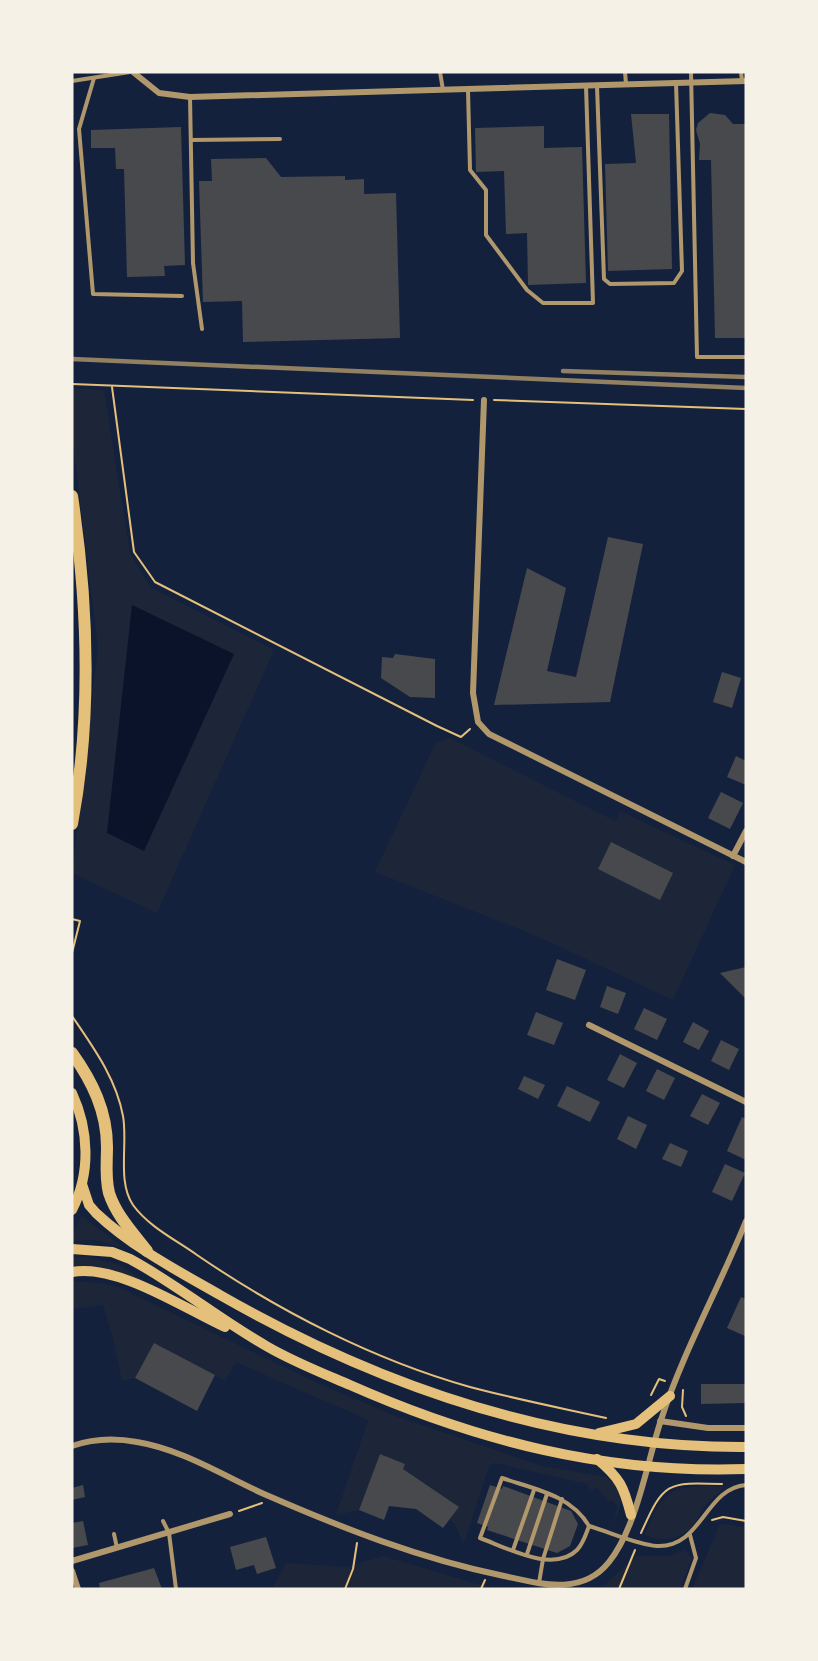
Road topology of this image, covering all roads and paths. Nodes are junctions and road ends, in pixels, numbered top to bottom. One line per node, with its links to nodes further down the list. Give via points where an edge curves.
1 (132, 72): 6 (lane); 16 (street, via 159,93)
2 (440, 72): 15 (lane)
3 (625, 72): 11 (lane)
4 (691, 72): 9 (lane)
5 (741, 72): 8 (lane)
6 (94, 78): 7 (lane); 19 (lane, via 80,129 93,294)
7 (72, 81)
8 (744, 81): 9 (street)
9 (692, 83): 10 (street); 21 (lane, via 697,357)
10 (676, 84): 11 (street); 13 (lane, via 682,271 674,283 610,284 604,279)
11 (626, 85): 13 (street)
12 (586, 86): 13 (street); 14 (street); 14 (lane, via 593,303 543,303 527,290 486,235 486,190 470,170)
13 (597, 86)
14 (468, 90): 15 (street)
15 (443, 91): 16 (street)
16 (190, 97): 18 (lane)
17 (280, 139): 18 (lane)
18 (190, 140): 20 (lane, via 193,263)
19 (182, 296)
20 (202, 329)
21 (746, 357)
22 (72, 384): 23 (path)
23 (112, 387): 24 (path); 27 (path, via 134,552 154,582 461,737)
24 (484, 400): 25 (path); 27 (street, via 473,693)
25 (746, 409)
26 (72, 496): 28 (highway, via 81,562 85,654 82,745)
27 (478, 722): 30 (street, via 489,734)
28 (72, 824)
29 (746, 831): 30 (street)
30 (733, 856): 31 (street)
31 (746, 862)
32 (72, 919): 33 (path, via 80,921)
33 (72, 953)
34 (72, 1016): 49 (path, via 108,1071 123,1116 126,1186 132,1203 146,1220 215,1267 360,1346 468,1386)
35 (589, 1025): 38 (street)
36 (72, 1053): 43 (highway, via 94,1087 104,1115 107,1180 113,1203)
37 (72, 1093): 39 (main road, via 85,1138)
38 (746, 1102)
39 (82, 1184): 40 (main road); 43 (main road, via 96,1213)
40 (72, 1210)
41 (746, 1221): 46 (street)
42 (72, 1249): 45 (main road, via 112,1252 130,1259)
43 (147, 1251): 53 (main road, via 245,1310 359,1367 442,1398)
44 (72, 1272): 45 (main road, via 92,1271 127,1281)
45 (268, 1347): 57 (main road, via 375,1396 465,1431)
46 (674, 1385): 47 (street); 48 (path, via 659,1379); 51 (path, via 684,1390)
47 (670, 1396): 50 (street); 53 (main road, via 636,1424)
48 (649, 1399)
49 (615, 1420)
50 (660, 1421): 51 (street); 54 (street)
51 (685, 1426): 52 (street)
52 (746, 1428)
53 (592, 1434): 54 (main road)
54 (654, 1442): 56 (main road); 58 (street)
55 (72, 1446): 64 (street, via 109,1440 151,1445)
56 (746, 1447)
57 (597, 1459): 58 (main road); 66 (main road, via 624,1487)
58 (648, 1466): 59 (main road); 66 (street)
59 (746, 1469)
60 (744, 1485): 69 (lane, via 720,1497); 76 (path, via 673,1485 656,1500)
61 (534, 1490): 62 (lane); 78 (lane); 78 (lane, via 502,1478 480,1538)
62 (547, 1494): 63 (lane); 79 (lane)
63 (562, 1498): 70 (lane, via 581,1512); 80 (lane)
64 (276, 1499): 65 (path); 73 (street)
65 (230, 1514): 71 (street)
66 (631, 1515): 75 (street)
67 (163, 1521): 71 (lane)
68 (746, 1521): 69 (path, via 723,1517)
69 (701, 1524): 74 (lane)
70 (589, 1526): 75 (lane); 80 (lane, via 576,1551 560,1560)
71 (169, 1533): 77 (street); 85 (lane)
72 (114, 1534): 77 (lane)
73 (359, 1534): 83 (street, via 457,1565); 86 (path)
74 (690, 1535): 76 (lane, via 669,1545); 88 (lane, via 696,1558)
75 (624, 1536): 76 (lane); 83 (street, via 599,1573 580,1583 558,1587)
76 (638, 1541): 87 (path)
77 (117, 1548): 81 (street)
78 (513, 1550): 79 (lane)
79 (527, 1554): 80 (lane)
80 (543, 1559): 83 (lane)
81 (72, 1561)
82 (72, 1571): 84 (street)
83 (539, 1583)
84 (78, 1589)
85 (176, 1589)
86 (345, 1589)
87 (619, 1589)
88 (685, 1589)

